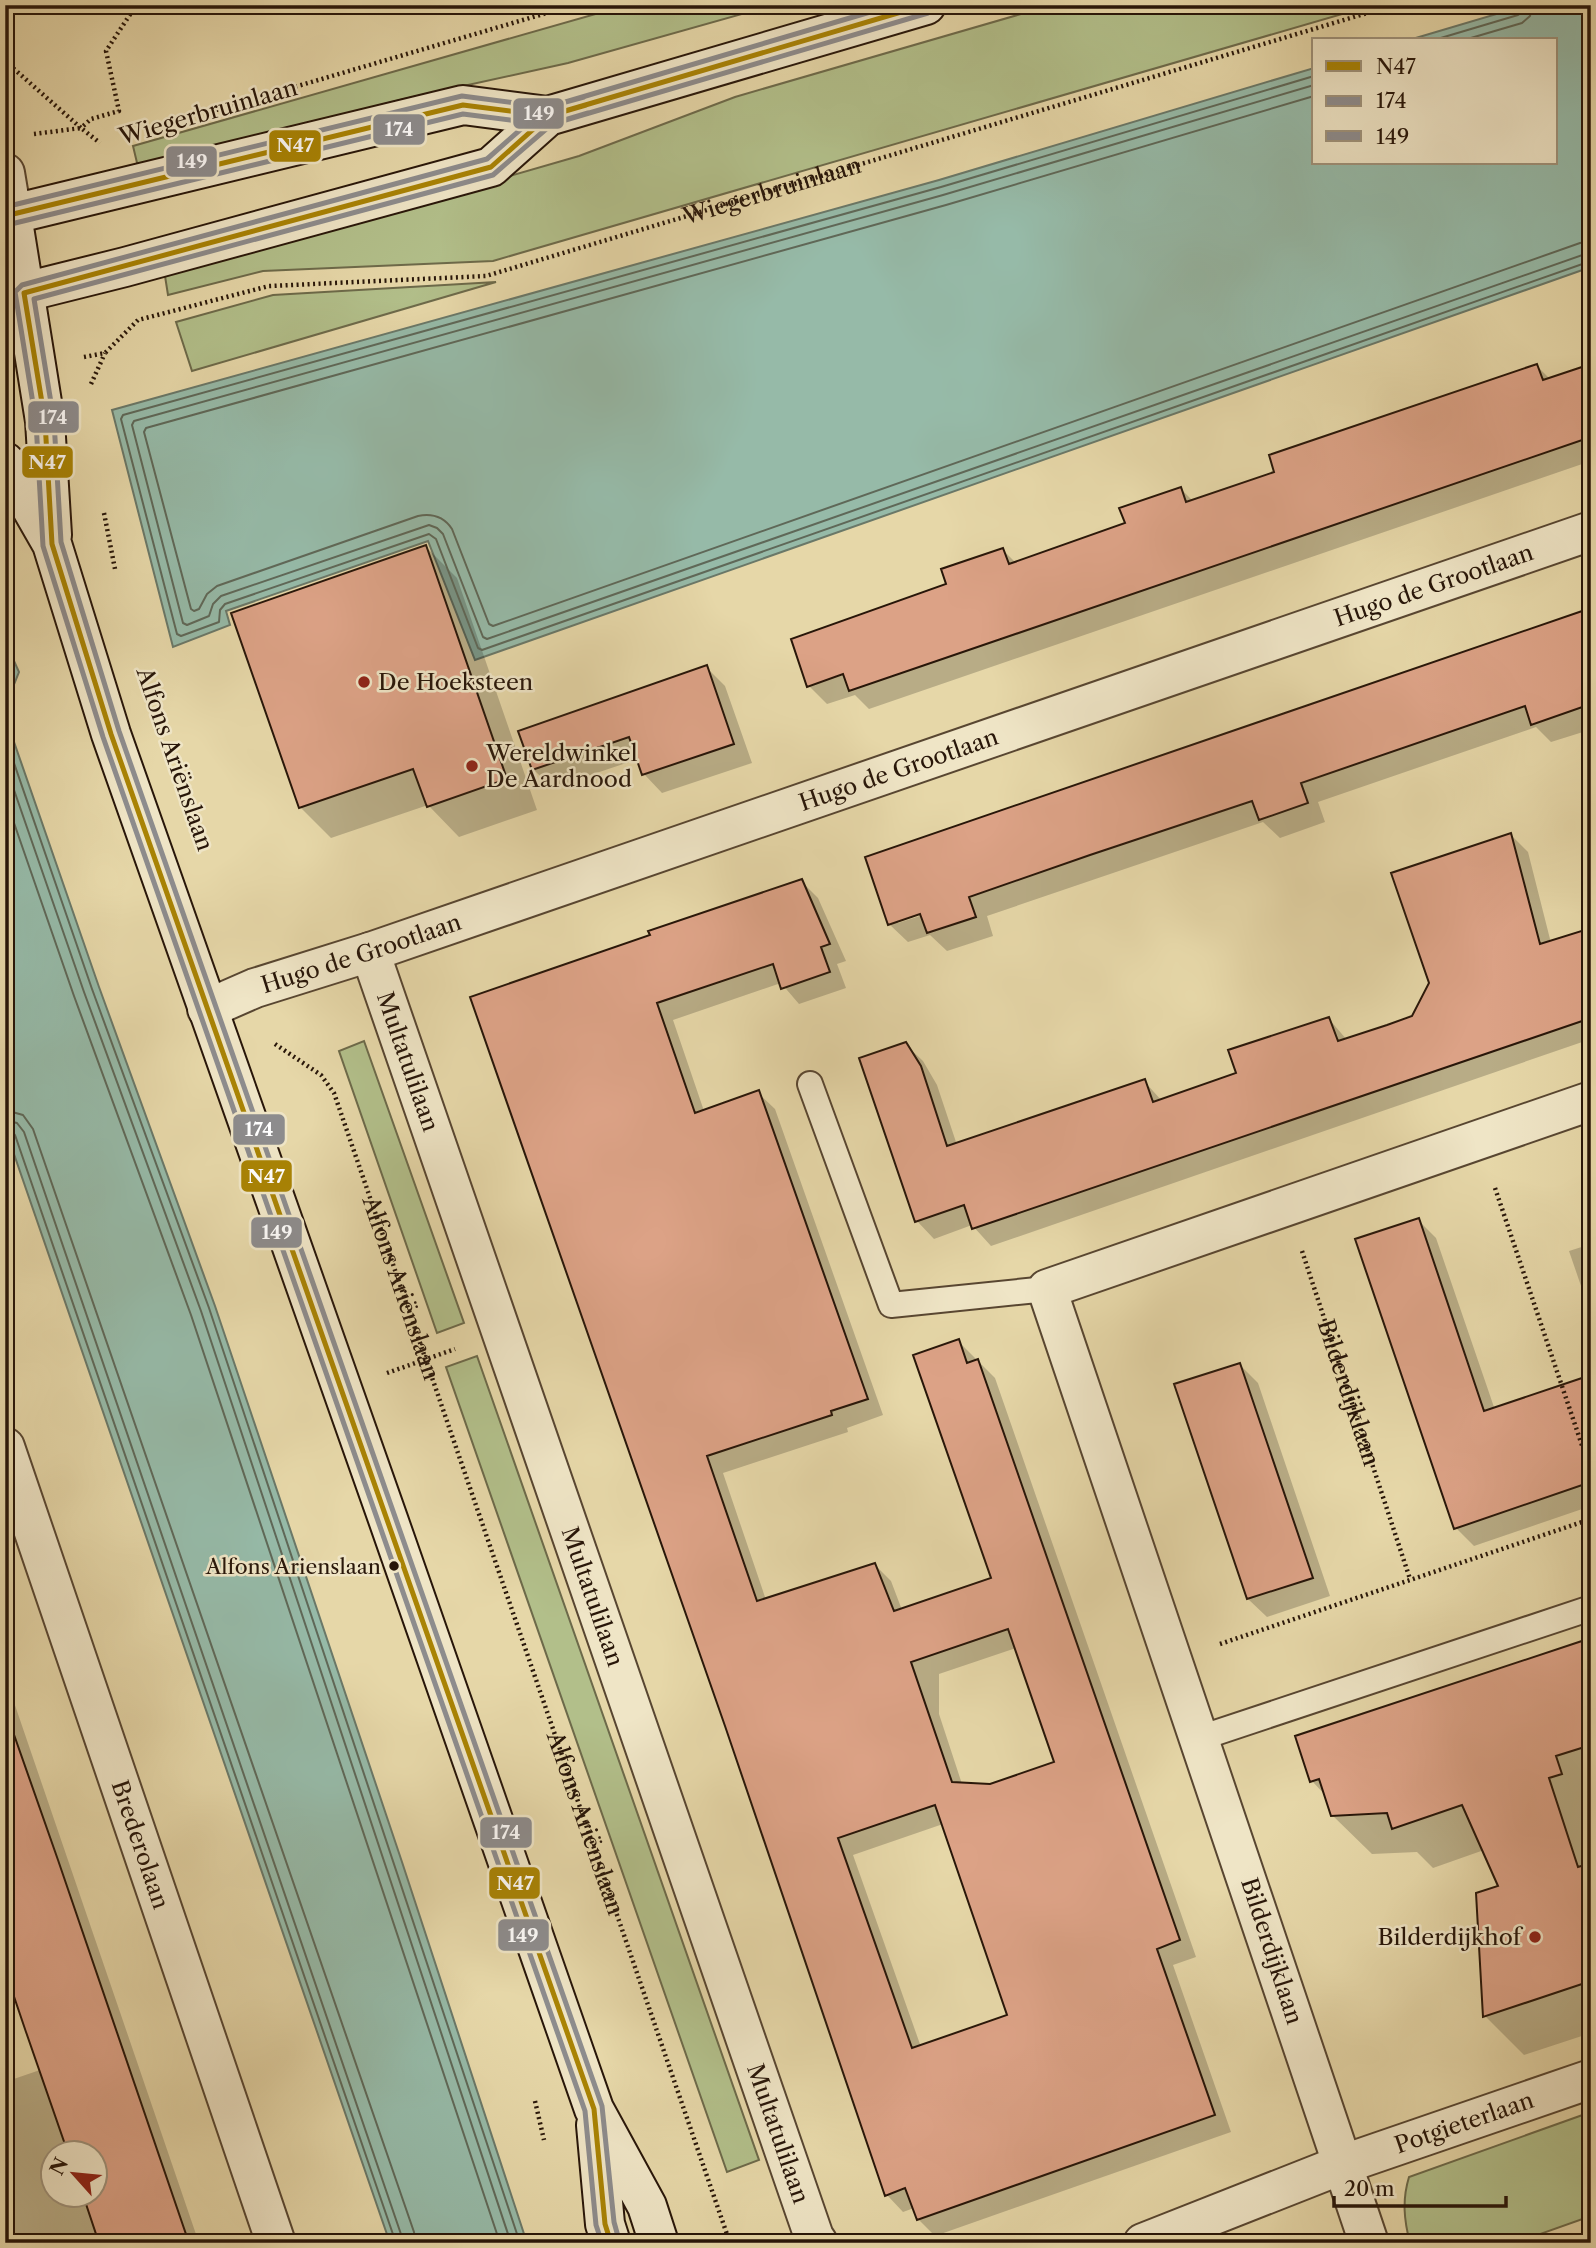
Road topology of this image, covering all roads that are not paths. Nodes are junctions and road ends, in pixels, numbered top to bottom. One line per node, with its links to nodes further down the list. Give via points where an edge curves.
1 (926, 5): 2 (street)
2 (548, 116): 4 (street, via 463,105); 5 (street, via 491,167)
3 (5, 173): 4 (street)
4 (9, 216): 5 (street)
5 (14, 295): 8 (street, via 45,421)
6 (5, 462): 8 (street)
7 (1591, 531): 9 (street, Hugo de Grootlaan)
8 (52, 544): 10 (street, via 111,734)
9 (370, 952): 10 (street, Hugo de Grootlaan, via 256,988); 23 (street, Multatulilaan)
10 (207, 1009): 18 (street)
11 (810, 1084): 13 (lane, via 891,1305)
12 (1591, 1101): 13 (street)
13 (1048, 1289): 16 (street, Bilderdijklaan)
14 (5, 1447): 20 (street, Brederolaan)
15 (1591, 1608): 16 (lane)
16 (1200, 1738): 19 (street, Bilderdijklaan)
17 (1591, 2079): 19 (street, Potgieterlaan)
18 (594, 2109): 21 (street, via 605,2224); 22 (street, via 647,2206)
19 (1341, 2165): 24 (street, Potgieterlaan); 25 (street, Bilderdijklaan)
20 (276, 2243)
21 (611, 2243)
22 (659, 2243)
23 (818, 2243)
24 (1143, 2243)
25 (1369, 2243)

